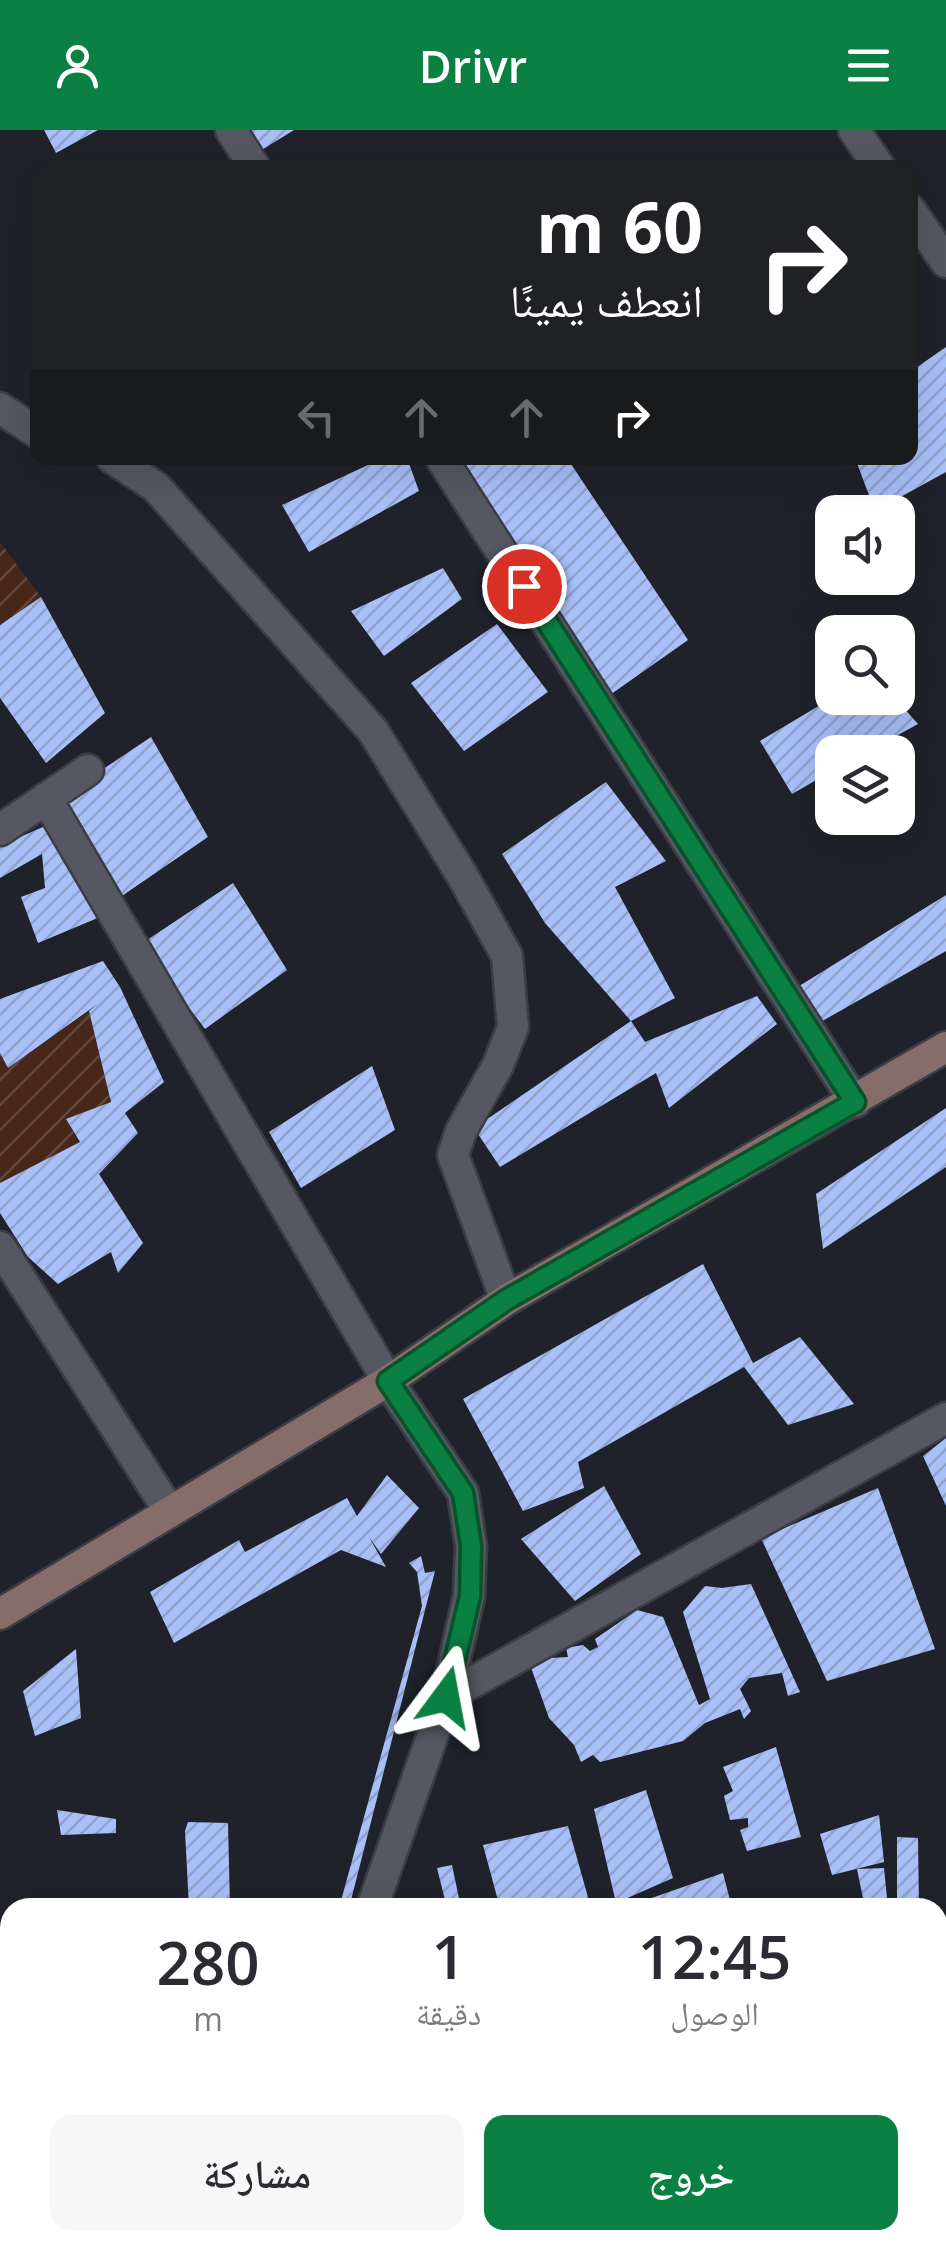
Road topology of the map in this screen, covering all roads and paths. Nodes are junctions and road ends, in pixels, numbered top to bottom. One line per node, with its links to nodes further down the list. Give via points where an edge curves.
1 (231, 130): 3 (street)
2 (854, 130): 4 (street)
3 (250, 160)
4 (875, 160)
5 (918, 222): 6 (street)
6 (946, 262)
7 (0, 408): 8 (street)
8 (30, 428)
9 (123, 465): 17 (street, via 156,486 373,731 507,956 512,1027 453,1155)
10 (446, 465): 15 (street)
11 (88, 770): 12 (street)
12 (46, 798): 13 (street); 18 (street)
13 (0, 830)
14 (946, 1047): 15 (main road)
15 (855, 1102): 17 (main road)
16 (0, 1247): 20 (street)
17 (506, 1300): 18 (main road)
18 (388, 1381): 20 (main road); 22 (street, via 463,1493 470,1596)
19 (946, 1418): 22 (street)
20 (170, 1512): 21 (main road)
21 (0, 1614)
22 (446, 1697): 23 (street)
23 (376, 1898)

